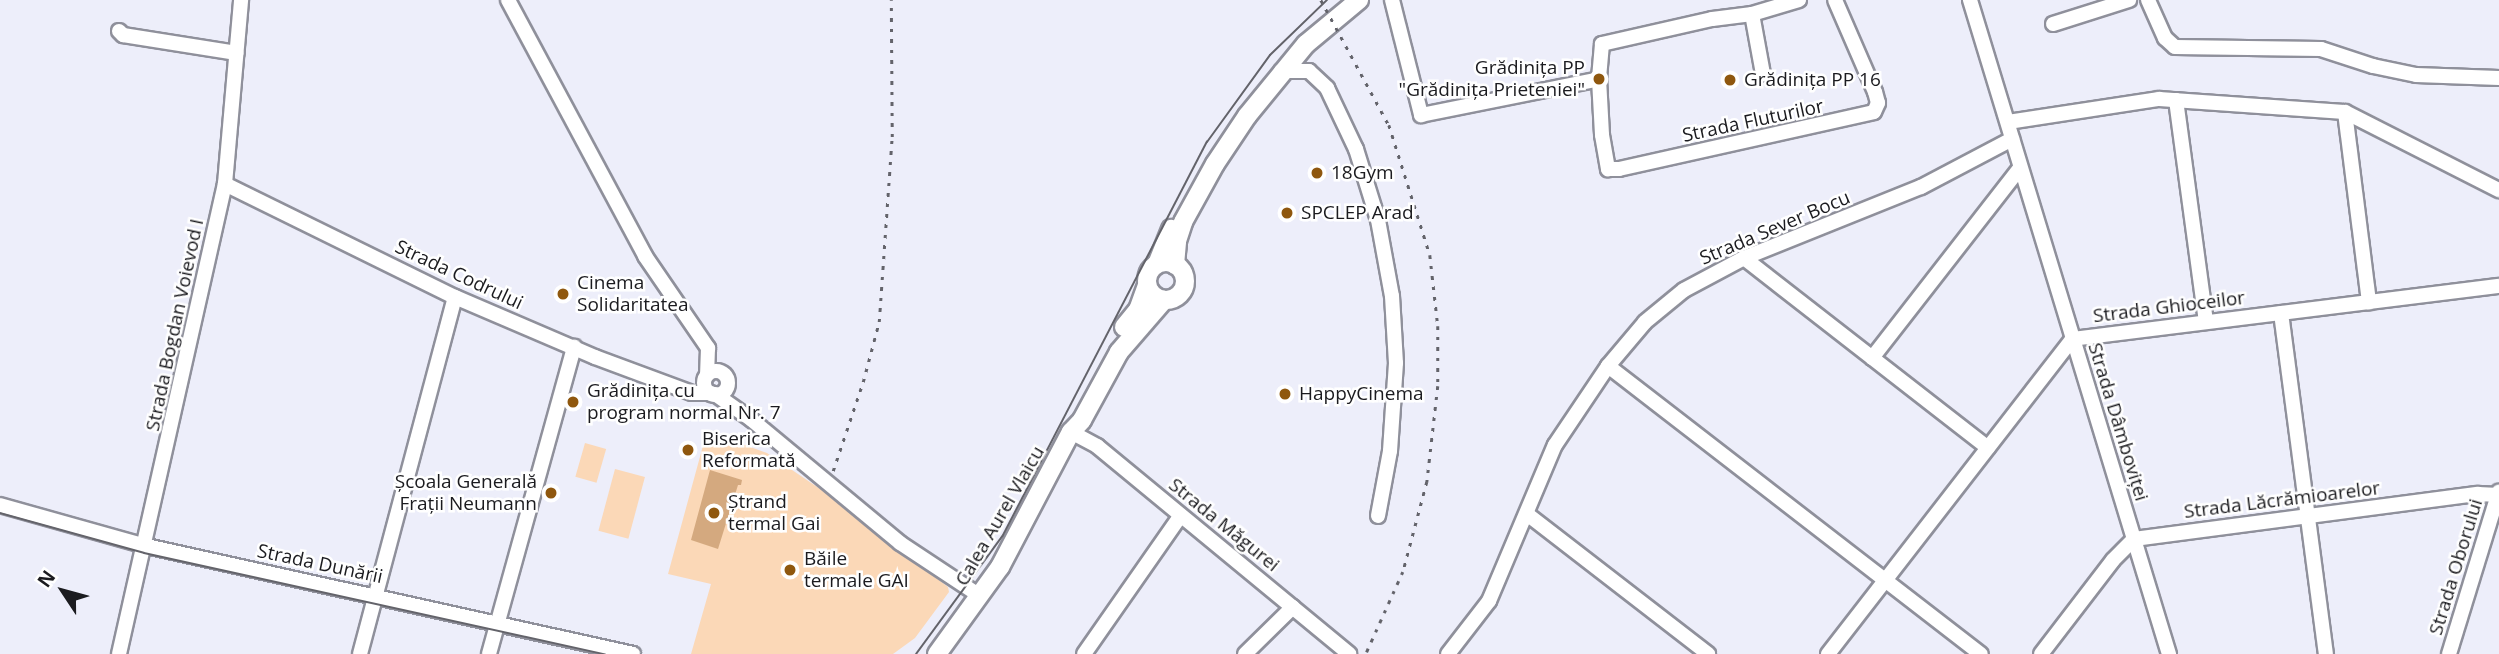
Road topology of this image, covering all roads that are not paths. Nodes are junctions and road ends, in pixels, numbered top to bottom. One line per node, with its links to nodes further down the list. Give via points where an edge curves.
1 (241, 0): 15 (street, Strada Bogdan Voievod I)
2 (508, 0): 39 (street, via 641,248)
3 (1339, 0): 29 (main road, Calea Aurel Vlaicu, via 1297,38 1231,120 1185,196)
4 (1359, 0): 14 (main road, Calea Aurel Vlaicu)
5 (1392, 0): 20 (street, via 1421,115)
6 (1800, 0): 11 (street)
7 (1835, 0): 20 (street, Strada Fluturilor, via 1875,92 1878,103 1874,112 1608,169)
8 (1970, 0): 23 (street, Strada Dâmboviței)
9 (2129, 0): 12 (street)
10 (2148, 0): 19 (street, via 2165,38 2175,47 2321,49 2416,75)
11 (1752, 14): 18 (street); 20 (street, Strada Fluturilor, via 1602,44)
12 (2053, 24)
13 (119, 31): 15 (street)
14 (1306, 44): 16 (main road, Calea Aurel Vlaicu); 17 (street)
15 (237, 53): 26 (street, Strada Bogdan Voievod I)
16 (1281, 71): 17 (street); 29 (main road, Calea Aurel Vlaicu, via 1229,143 1190,209)
17 (1310, 71): 54 (street, via 1327,88 1356,149 1387,262 1395,331 1395,391 1391,451)
18 (1763, 74)
19 (2499, 78)
20 (1599, 79)
21 (2176, 100): 22 (street); 23 (street, via 2134,101); 36 (street)
22 (2345, 112): 27 (street); 34 (street)
23 (2008, 122): 24 (street, Strada Dâmboviței)
24 (2012, 139): 25 (street, Strada Dâmboviței); 28 (street, Strada Sever Bocu, via 1921,187)
25 (2020, 168): 37 (street, Strada Dâmboviței); 40 (street)
26 (225, 184): 32 (street, Strada Codrului); 56 (street, Strada Bogdan Voievod I)
27 (2499, 190)
28 (1744, 258): 40 (street); 41 (street, Strada Sever Bocu, via 1684,290 1634,333)
29 (1166, 265): 30 (main road, Calea Aurel Vlaicu, via 1150,271); 33 (main road, Calea Aurel Vlaicu, via 1184,275 1184,288)
30 (1147, 285): 33 (main road, via 1153,295); 47 (main road, Calea Aurel Vlaicu, via 1138,310 1095,371 1070,422)
31 (2499, 286): 34 (street, Strada Ghioceilor)
32 (455, 297): 38 (street, Strada Codrului); 58 (street)
33 (1164, 300): 47 (main road, Calea Aurel Vlaicu, via 1119,352)
34 (2369, 302): 35 (street, Strada Ghioceilor)
35 (2281, 313): 36 (street, Strada Ghioceilor); 53 (street)
36 (2206, 322): 37 (street, Strada Ghioceilor)
37 (2072, 339): 48 (street, Strada Ghioceilor); 55 (street, Strada Dâmboviței)
38 (574, 348): 44 (street, Strada Codrului); 61 (street)
39 (708, 348): 42 (street); 43 (street)
40 (1871, 358): 48 (street)
41 (1608, 366): 51 (street, Strada Sever Bocu, via 1555,445); 57 (street)
42 (706, 377): 43 (street, via 715,371); 44 (street); 45 (street, via 705,387)
43 (725, 378): 45 (street, via 723,392); 46 (street)
44 (682, 388): 45 (street, Strada Codrului)
45 (713, 394): 46 (street)
46 (752, 420): 59 (street, via 900,543)
47 (1072, 432): 52 (street, Strada Măgurei, via 1097,446); 59 (main road, Calea Aurel Vlaicu)
48 (1988, 448): 57 (street, Strada Ghioceilor)
49 (2499, 493): 53 (street, Strada Lăcrămioarelor); 77 (street, Strada Oborului)
50 (0, 505): 56 (street, Strada Dunării)
51 (1527, 514): 62 (street); 71 (street, Strada Sever Bocu, via 1489,601)
52 (1181, 515): 60 (street, Strada Măgurei); 68 (street)
53 (2309, 515): 55 (street, Strada Lăcrămioarelor); 76 (street)
54 (1378, 516)
55 (2134, 539): 74 (street); 75 (street, Strada Dâmboviței)
56 (146, 546): 58 (street, Strada Dunării); 63 (street, Strada Bogdan Voievod I)
57 (1886, 580): 72 (street, Strada Ghioceilor); 73 (street)
58 (375, 595): 61 (street, Strada Dunării); 64 (street)
59 (980, 596): 67 (main road, Calea Aurel Vlaicu)
60 (1293, 607): 69 (street); 70 (street, Strada Măgurei)
61 (498, 623): 65 (street); 66 (street, Strada Dunării)
62 (1698, 651)
63 (119, 654)
64 (360, 654)
65 (489, 654)
66 (633, 654)
67 (937, 654)
68 (1084, 654)
69 (1245, 654)
70 (1349, 654)
71 (1448, 654)
72 (1828, 654)
73 (1981, 654)
74 (2041, 654)
75 (2169, 654)
76 (2326, 654)
77 (2449, 654)

